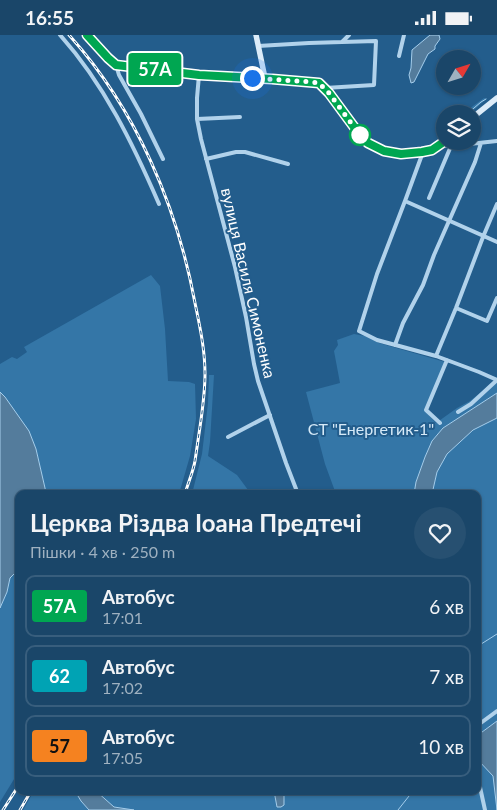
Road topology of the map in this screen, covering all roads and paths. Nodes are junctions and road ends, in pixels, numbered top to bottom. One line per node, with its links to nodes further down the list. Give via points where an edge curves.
1 (60, 35): 28 (street, via 105,94)
2 (87, 35): 9 (main road)
3 (256, 35): 7 (main road)
4 (349, 35): 6 (street)
5 (404, 35): 8 (street)
6 (342, 42): 7 (street); 12 (street, via 376,41 374,85)
7 (258, 46): 11 (main road)
8 (398, 56)
9 (116, 65): 10 (main road); 23 (street)
10 (199, 75): 11 (main road); 16 (street, вулиця Василя Симоненка)
11 (265, 78): 12 (main road, via 319,83)
12 (325, 88): 22 (main road, via 368,143 384,151 401,154)
13 (497, 99): 14 (main road)
14 (481, 112)
15 (240, 117): 16 (street)
16 (198, 119): 24 (street, вулиця Василя Симоненка)
17 (497, 141): 18 (street)
18 (481, 143)
19 (436, 147): 22 (main road)
20 (449, 150): 26 (street)
21 (479, 150): 30 (street)
22 (422, 152): 27 (street)
23 (162, 159)
24 (206, 159): 25 (street, via 236,152); 40 (street, вулиця Василя Симоненка, via 235,267 254,364)
25 (288, 165)
26 (429, 198)
27 (406, 201): 30 (street); 35 (street, via 359,331)
28 (159, 204)
29 (497, 204): 31 (street)
30 (449, 221): 31 (street); 35 (street)
31 (483, 237): 32 (street); 34 (street)
32 (497, 242)
33 (497, 298): 34 (street, via 488,321)
34 (456, 308): 36 (street)
35 (395, 345): 36 (street)
36 (436, 356): 37 (street)
37 (446, 360): 38 (street); 41 (street, via 426,410)
38 (497, 380): 39 (street)
39 (458, 412)
40 (270, 415): 42 (street); 43 (street, вулиця Василя Симоненка)
41 (440, 423)
42 (228, 437)
43 (297, 490)
44 (497, 711): 45 (street)
45 (481, 723)
46 (481, 792): 47 (street)
47 (485, 810)

